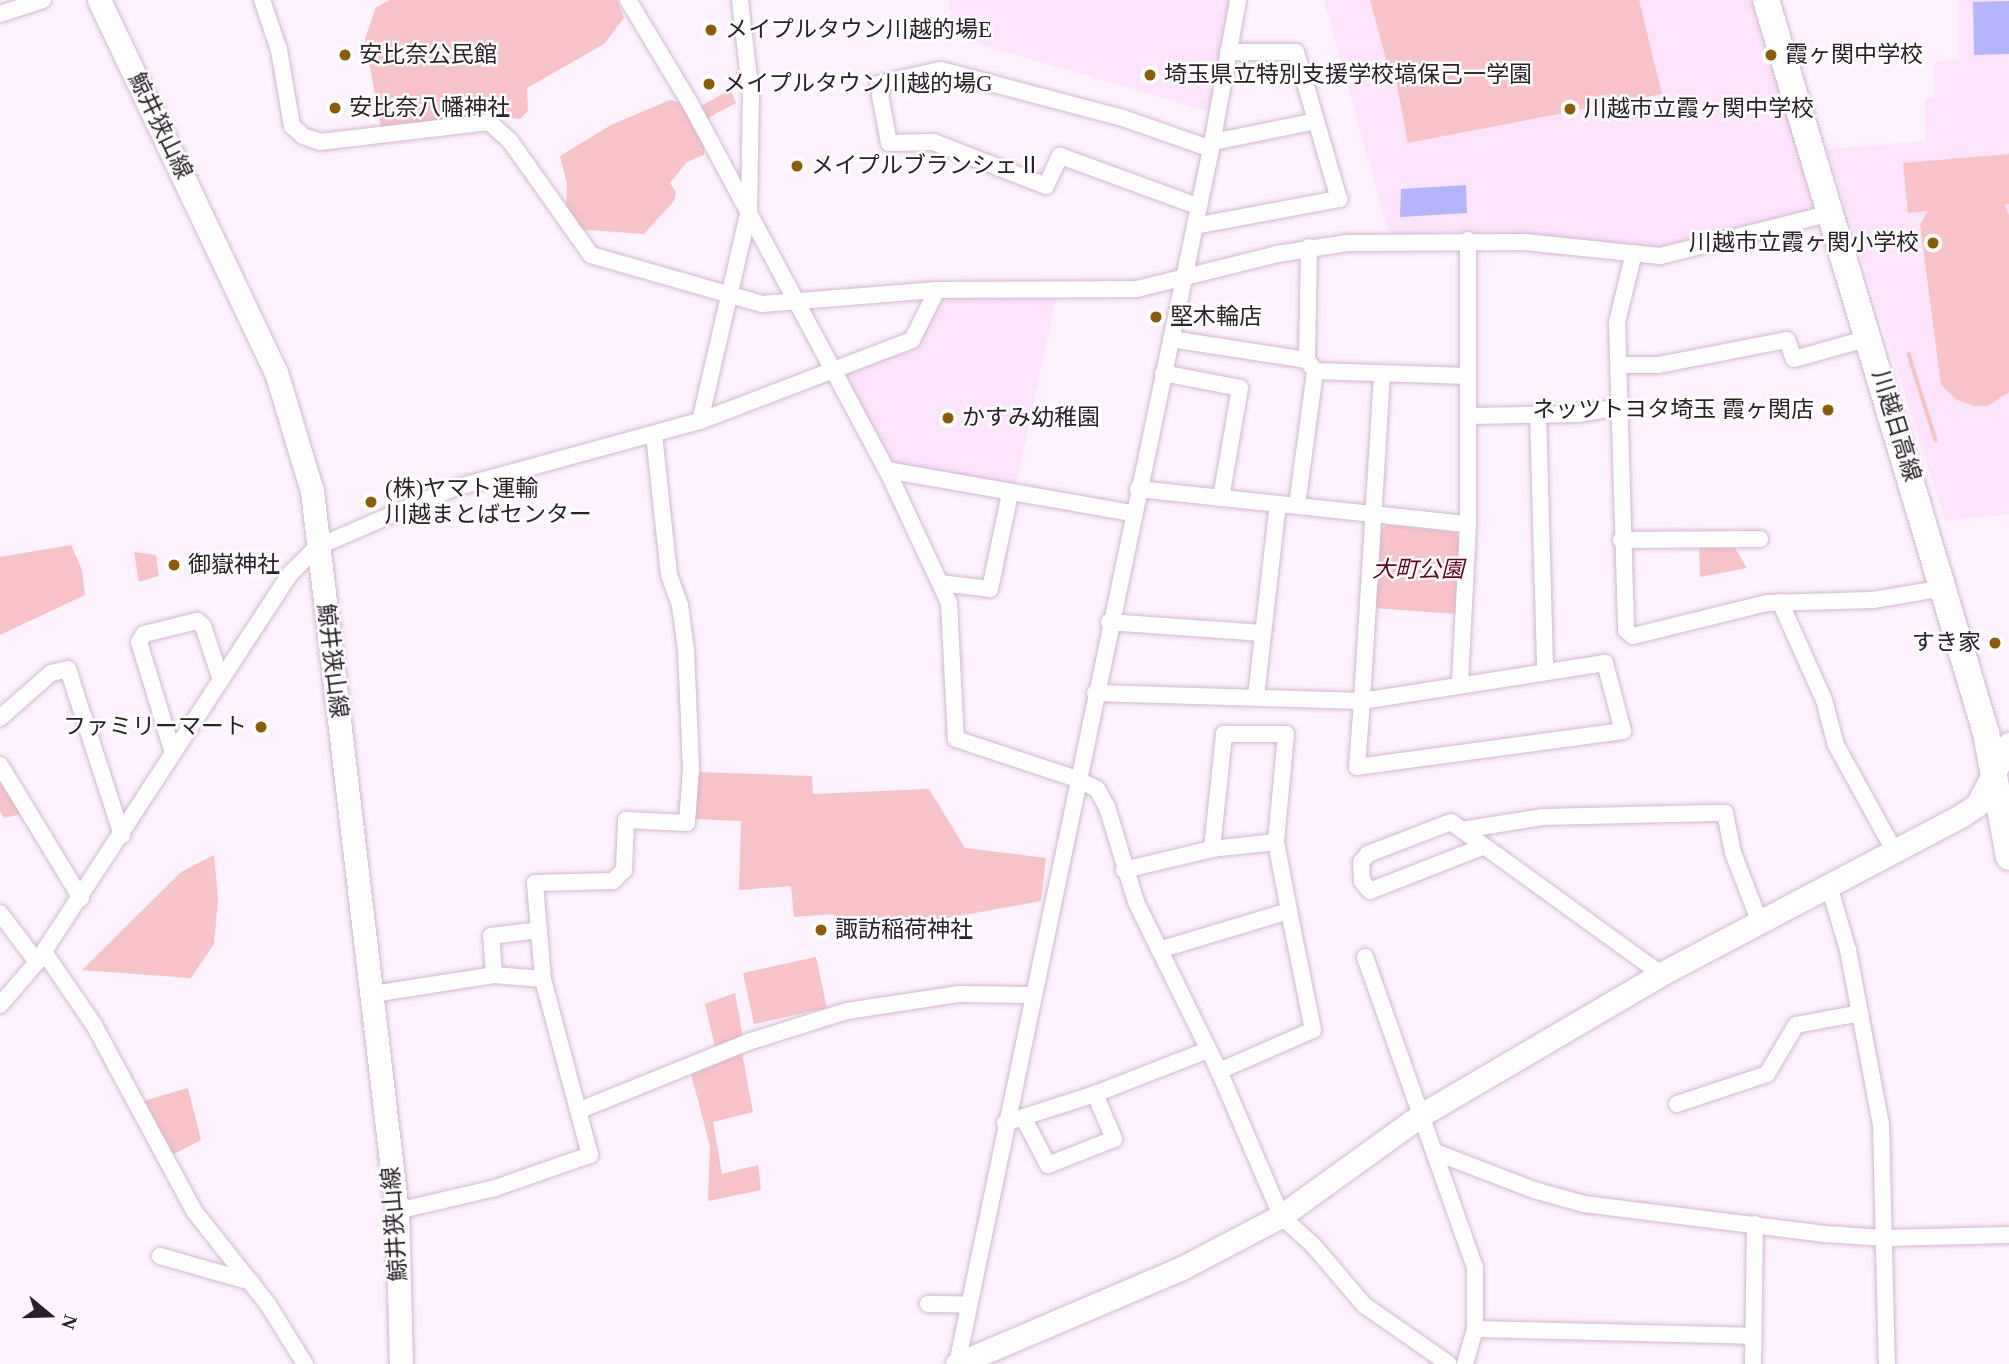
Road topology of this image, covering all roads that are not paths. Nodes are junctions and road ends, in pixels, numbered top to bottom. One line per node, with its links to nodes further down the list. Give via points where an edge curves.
1 (43, 0): 8 (street)
2 (99, 0): 47 (main road, 鯨井狭山線, via 276,372 312,491)
3 (262, 0): 21 (street, via 279,50 292,126 303,136 320,142 489,122 510,141 591,255)
4 (628, 0): 13 (street)
5 (740, 0): 13 (street, via 751,97)
6 (1238, 0): 9 (street)
7 (1767, 0): 14 (main road, 川越日高線)
8 (0, 14)
9 (1228, 52): 10 (street, via 1296,52); 11 (street)
10 (1316, 121): 11 (street); 15 (street, via 1339,199)
11 (1212, 146): 12 (street); 12 (street, via 941,70 877,84 889,143 934,142 1046,186 1060,156)
12 (1197, 206): 15 (street)
13 (748, 210): 21 (street); 22 (street)
14 (1831, 213): 18 (street, via 1687,252 1660,257); 23 (main road, 川越日高線)
15 (1195, 226): 19 (street)
16 (1468, 240): 17 (street); 18 (street); 30 (street)
17 (1309, 247): 19 (street); 25 (street)
18 (1634, 253): 26 (street, via 1617,322)
19 (1183, 280): 20 (street, via 1137,289); 24 (street)
20 (937, 290): 22 (street); 27 (street, via 912,340)
21 (726, 295): 22 (street, via 762,304); 34 (street)
22 (794, 304): 27 (street)
23 (1869, 338): 26 (street, via 1794,359 1787,340 1658,365); 49 (main road, 川越日高線)
24 (1171, 339): 25 (street); 28 (street)
25 (1311, 365): 29 (street); 41 (street)
26 (1619, 365): 31 (street)
27 (830, 369): 34 (street); 36 (street)
28 (1163, 373): 37 (street); 39 (street, via 1240,388)
29 (1382, 375): 30 (street); 43 (street)
30 (1468, 376): 33 (street)
31 (1620, 407): 32 (street); 46 (street)
32 (1538, 413): 33 (street); 53 (street)
33 (1469, 416): 44 (street)
34 (700, 421): 35 (street)
35 (654, 434): 47 (street, via 451,489); 78 (street, via 670,575 687,650 691,768 687,823 626,820 624,870 613,881 536,883)
36 (887, 470): 38 (street); 48 (street)
37 (1138, 489): 39 (street); 42 (street)
38 (1010, 494): 42 (street); 48 (street, via 990,589)
39 (1221, 498): 40 (street)
40 (1278, 504): 41 (street); 52 (street)
41 (1297, 505): 43 (street)
42 (1132, 513): 51 (street)
43 (1374, 513): 44 (street); 58 (street)
44 (1468, 524): 55 (street)
45 (1760, 539): 46 (street)
46 (1621, 540): 50 (street, via 1626,630 1633,636)
47 (317, 547): 54 (street, via 290,574); 85 (main road, 鯨井狭山線)
48 (940, 583): 64 (street, via 949,603 956,739)
49 (1944, 588): 50 (street, via 1872,600); 63 (main road, 川越日高線)
50 (1780, 602): 70 (street, via 1825,700 1836,745)
51 (1109, 622): 52 (street); 56 (street)
52 (1262, 633): 57 (street)
53 (1545, 671): 55 (street); 58 (street, via 1605,663 1623,731 1360,769)
54 (221, 680): 61 (street); 61 (street, via 203,625 197,621 144,634 139,642)
55 (1460, 683): 58 (street)
56 (1095, 693): 57 (street); 64 (street)
57 (1256, 696): 58 (street)
58 (1362, 701)
59 (0, 718): 66 (street, via 51,673 68,669)
60 (2009, 744): 63 (main road)
61 (173, 752): 66 (street)
62 (0, 765): 74 (street)
63 (1994, 774): 70 (main road, via 1977,805); 71 (main road, 川越日高線)
64 (1077, 779): 72 (street, via 1097,789 1107,807); 86 (street)
65 (1462, 830): 68 (street); 68 (street, via 1451,822 1368,854 1361,862 1367,891); 77 (street, via 1542,817 1725,813 1732,853)
66 (122, 835): 74 (street)
67 (1276, 842): 69 (street); 69 (street, via 1286,734 1224,734); 75 (street)
68 (1482, 847): 82 (street)
69 (1212, 849): 72 (street)
70 (1895, 852): 73 (main road)
71 (2009, 857)
72 (1124, 870): 79 (street)
73 (1829, 886): 77 (main road); 88 (street)
74 (81, 898): 80 (street)
75 (1289, 911): 79 (street); 90 (street, via 1313,1030)
76 (0, 913): 80 (street)
77 (1759, 920): 82 (main road)
78 (540, 930): 83 (street, via 491,936); 84 (street)
79 (1159, 950): 89 (street)
80 (41, 957): 87 (street); 104 (street, via 93,1025 194,1211)
81 (1365, 957): 94 (street)
82 (1661, 974): 94 (main road)
83 (494, 975): 84 (street); 85 (street)
84 (543, 979): 93 (street)
85 (373, 994): 98 (main road, 鯨井狭山線)
86 (1032, 995): 93 (street, via 960,994 847,1011 748,1042); 96 (street)
87 (0, 1005)
88 (1860, 1013): 92 (street, via 1796,1025 1767,1074); 102 (street, via 1881,1124)
89 (1208, 1050): 90 (street); 91 (street)
90 (1219, 1071): 99 (street)
91 (1095, 1094): 95 (street); 95 (street, via 1112,1142 1048,1166)
92 (1676, 1104)
93 (580, 1111): 98 (street, via 590,1155 495,1188)
94 (1421, 1115): 97 (street); 99 (main road)
95 (1024, 1117): 96 (street)
96 (1005, 1123): 106 (street)
97 (1435, 1152): 100 (street, via 1584,1204); 107 (street, via 1475,1268)
98 (397, 1212): 110 (main road, 鯨井狭山線)
99 (1281, 1216): 111 (main road, via 1182,1268); 112 (street, via 1313,1245 1364,1305)
100 (1755, 1224): 102 (street); 108 (street)
101 (2009, 1235): 102 (street)
102 (1885, 1238): 115 (street)
103 (160, 1256): 104 (street)
104 (251, 1282): 109 (street)
105 (928, 1304): 106 (street)
106 (967, 1305): 111 (street)
107 (1475, 1329): 108 (street); 113 (street)
108 (1754, 1336): 114 (street)
109 (305, 1364)
110 (401, 1364)
111 (957, 1364)
112 (1449, 1364)
113 (1465, 1364)
114 (1753, 1364)
115 (1887, 1364)

